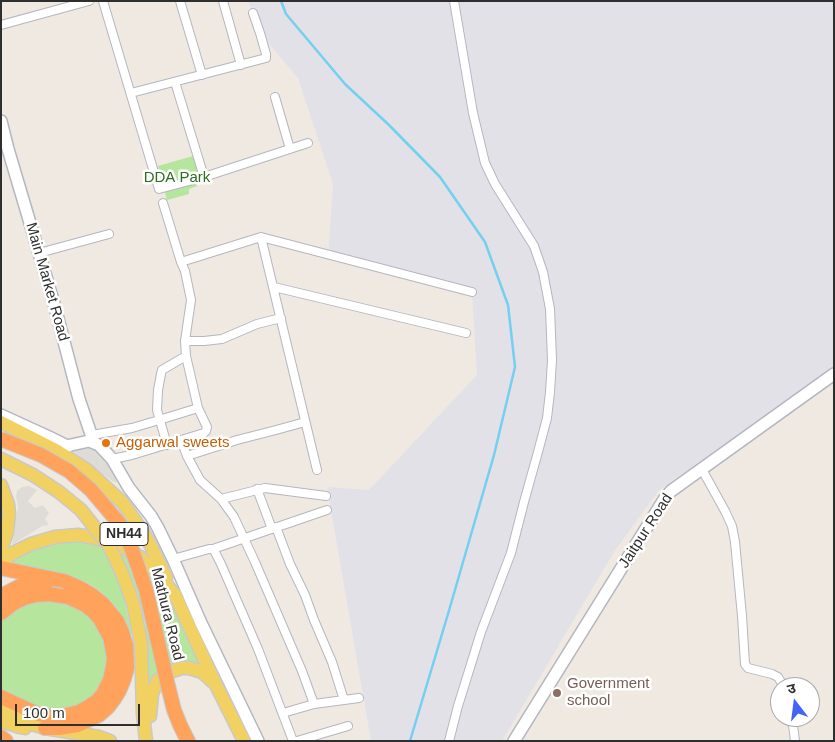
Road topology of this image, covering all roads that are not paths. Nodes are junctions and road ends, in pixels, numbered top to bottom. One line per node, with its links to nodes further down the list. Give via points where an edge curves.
1 (89, 1): 7 (street)
2 (103, 1): 11 (street)
3 (180, 1): 9 (street)
4 (223, 1): 8 (street)
5 (454, 1): 82 (street, via 472,113 485,163 534,246 543,272 550,309 552,360 547,418 511,553 483,624)
6 (253, 13): 8 (street, via 266,56)
7 (1, 25)
8 (241, 65): 9 (street)
9 (202, 75): 10 (street)
10 (175, 82): 11 (street); 16 (street)
11 (131, 93): 16 (street, via 159,189)
12 (275, 97): 15 (street)
13 (1, 121): 20 (street, Main Market Road)
14 (308, 143): 15 (street)
15 (290, 149): 16 (street)
16 (204, 177)
17 (163, 203): 21 (street)
18 (109, 234): 20 (street)
19 (261, 238): 21 (street); 22 (street); 23 (street)
20 (39, 253): 36 (street, Main Market Road)
21 (180, 262): 26 (street, via 186,271 191,300)
22 (274, 287): 24 (street); 25 (street)
23 (472, 292)
24 (281, 318): 26 (street, via 222,339); 34 (street)
25 (466, 333)
26 (185, 341): 27 (street)
27 (186, 356): 30 (street); 32 (street, via 161,372 157,410)
28 (834, 374): 83 (street, Jaitpur Road, via 671,491)
29 (834, 382): 44 (street, Jaitpur Road)
30 (198, 408): 32 (street); 37 (street, via 206,431)
31 (1, 415): 39 (street, via 49,436)
32 (160, 420): 36 (street); 38 (street)
33 (1, 422): 39 (main road, Mathura Road)
34 (305, 422): 40 (street); 43 (street)
35 (1, 439): 78 (highway, Mathura Road / NH44, bridge, via 69,470 91,490 118,523 131,547 146,590 174,710)
36 (93, 439): 39 (street); 42 (street)
37 (181, 440): 38 (street); 40 (street)
38 (166, 445): 42 (street)
39 (62, 448): 58 (main road, Mathura Road, via 123,504 148,540)
40 (187, 456): 48 (street, via 200,480)
41 (1, 459): 77 (main road, bridge, via 33,475 70,500 100,533 112,552 133,603 141,643 142,714)
42 (112, 459): 54 (street, via 151,516)
43 (317, 470)
44 (704, 473): 61 (street, via 732,526 745,664 748,668); 84 (street, Jaitpur Road, via 680,490 666,506)
45 (1, 485): 53 (main road, via 9,514)
46 (258, 489): 47 (street); 48 (street); 50 (street)
47 (326, 496)
48 (221, 499): 51 (street)
49 (326, 510): 50 (street)
50 (274, 528): 51 (street); 65 (street, via 332,662)
51 (244, 538): 52 (street); 66 (street)
52 (213, 549): 54 (street); 68 (street, via 247,622)
53 (1, 550)
54 (173, 559): 79 (street)
55 (1, 562): 58 (main road, via 21,548 43,540 91,537 117,544 140,557)
56 (1, 568): 57 (highway)
57 (73, 585): 59 (highway, via 32,583); 72 (highway, via 92,595 110,610 117,621 126,645 124,679 114,699 100,715 78,725)
58 (175, 595): 62 (main road)
59 (1, 596)
60 (1, 612): 63 (highway, via 24,598 58,594 93,612 106,628 113,649 110,680 103,694 88,708 68,715 48,716)
61 (778, 677)
62 (216, 685): 74 (main road); 77 (main road, via 202,672 189,668 175,669 158,680 152,694)
63 (1, 697)
64 (359, 698): 65 (street)
65 (344, 700): 66 (street)
66 (314, 704): 68 (street)
67 (1, 710): 72 (main road)
68 (283, 713): 80 (street)
69 (1, 721): 72 (main road, via 20,727)
70 (348, 726): 81 (street)
71 (793, 727): 85 (street)
72 (45, 728): 76 (main road)
73 (1, 737): 75 (highway)
74 (243, 740)
75 (6, 741)
76 (110, 741)
77 (147, 741)
78 (188, 741)
79 (258, 741)
80 (293, 741)
81 (296, 741)
82 (449, 741)
83 (514, 741)
84 (523, 741)
85 (795, 741)

